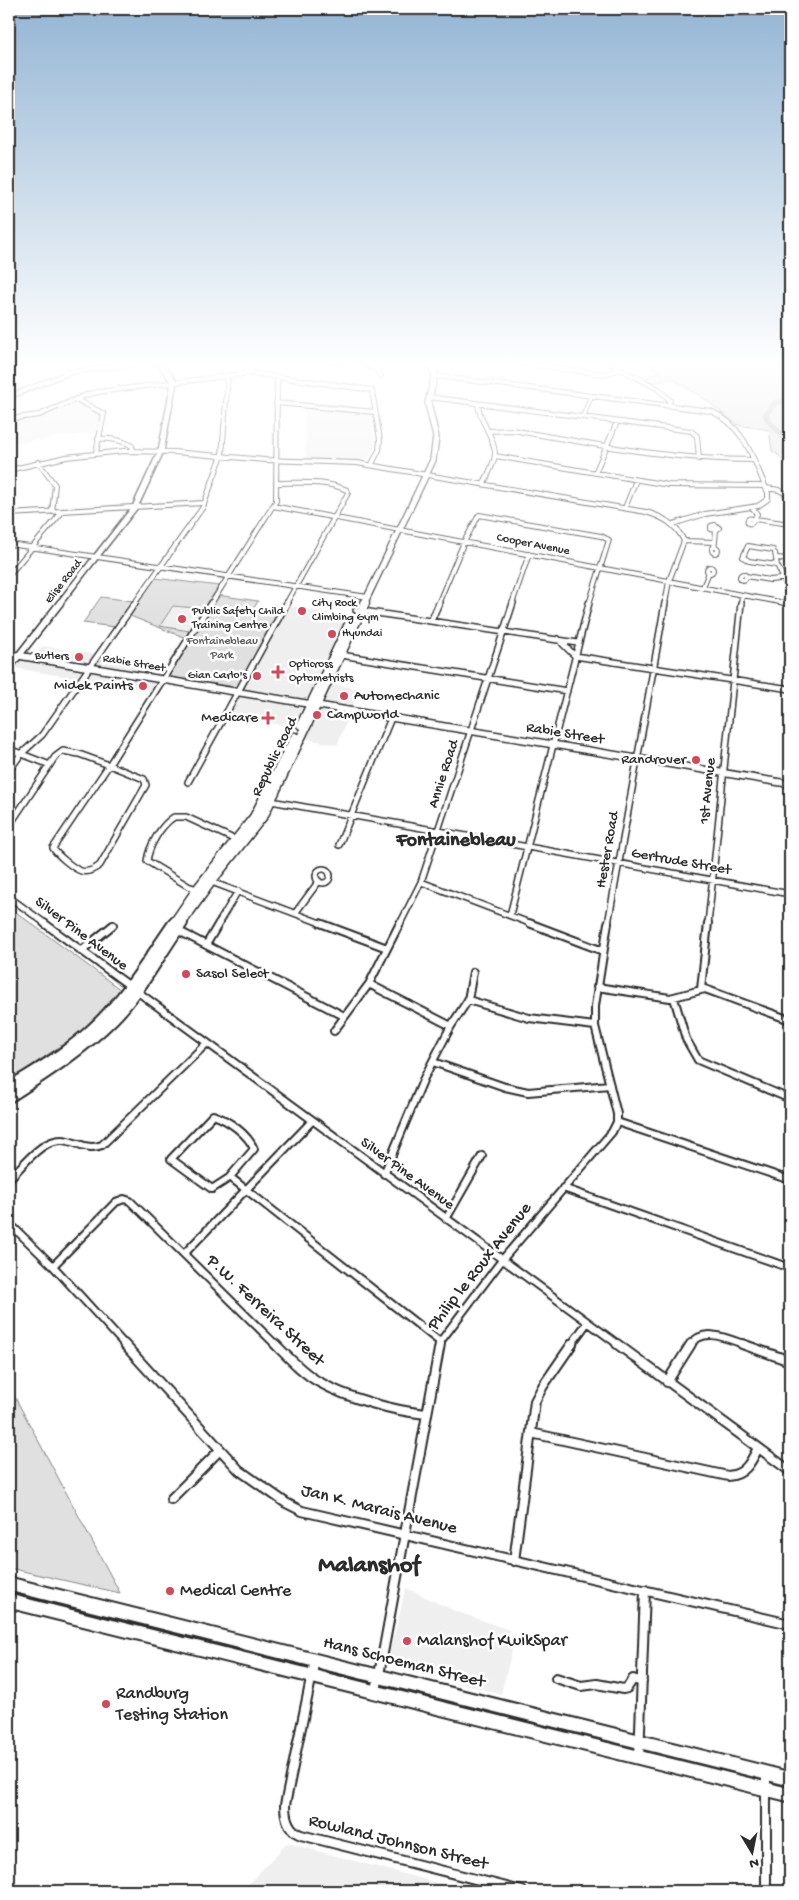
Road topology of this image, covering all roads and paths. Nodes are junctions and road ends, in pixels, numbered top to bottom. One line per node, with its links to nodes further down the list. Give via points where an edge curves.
1 (222, 450): 14 (street)
2 (276, 450): 17 (street)
3 (379, 450): 20 (street)
4 (430, 450): 22 (main road, Republic Road)
5 (435, 450): 22 (main road, Republic Road, via 434,460)
6 (493, 450): 15 (street)
7 (606, 450): 23 (street)
8 (633, 450): 16 (street)
9 (698, 450): 16 (street)
10 (748, 450): 18 (street)
11 (133, 451): 12 (street); 13 (street)
12 (161, 451): 14 (street); 31 (street, Elise Road)
13 (96, 452): 19 (street)
14 (222, 456): 17 (street); 29 (street)
15 (495, 456): 23 (street); 26 (street)
16 (699, 459): 18 (street)
17 (276, 460): 20 (street); 25 (street)
18 (753, 460): 27 (street)
19 (38, 462): 21 (street); 35 (street, via 55,485)
20 (372, 464): 22 (street)
21 (9, 470)
22 (425, 472): 26 (street); 40 (main road, Republic Road)
23 (596, 473): 24 (street)
24 (636, 480): 27 (street, via 674,485); 33 (street)
25 (276, 483): 30 (street); 37 (street, via 311,483 345,489 348,494)
26 (484, 483): 33 (street)
27 (765, 487): 28 (street); 32 (street, via 766,501)
28 (790, 496)
29 (204, 503): 31 (street); 51 (street)
30 (273, 506): 37 (street, Cooper Avenue); 55 (street)
31 (135, 507): 34 (street); 48 (street, Elise Road)
32 (752, 507): 38 (street, via 708,513); 39 (street, via 757,513 754,520)
33 (625, 508): 38 (street, via 653,514)
34 (63, 511): 35 (street); 45 (street)
35 (52, 512): 36 (street)
36 (9, 514)
37 (335, 518): 40 (street, Cooper Avenue); 60 (street)
38 (673, 524): 42 (street)
39 (790, 524)
40 (398, 529): 43 (street, Cooper Avenue); 63 (main road, Republic Road)
41 (716, 530): 42 (street, via 714,545)
42 (684, 541): 59 (street, Hester Road)
43 (464, 542): 46 (street, Cooper Avenue); 52 (street, via 476,517 484,515 601,536 610,542); 66 (street)
44 (9, 544): 45 (street)
45 (32, 547): 48 (street); 54 (street)
46 (529, 554): 52 (street, Cooper Avenue); 67 (street, Annie Road)
47 (775, 554): 49 (street); 50 (street); 50 (street, via 757,546 748,546 743,557)
48 (96, 557): 51 (street); 72 (street, Elise Road)
49 (790, 559)
50 (776, 565): 57 (street)
51 (162, 566): 55 (street); 75 (street)
52 (599, 568): 59 (street, Cooper Avenue); 69 (street)
53 (709, 572): 61 (street)
54 (9, 575)
55 (228, 576): 60 (street); 78 (street)
56 (746, 576): 57 (street, via 770,580)
57 (783, 577): 58 (street); 64 (street)
58 (790, 578)
59 (669, 581): 61 (street, Cooper Avenue); 76 (street, Hester Road)
60 (296, 586): 63 (street); 82 (street)
61 (703, 587): 62 (street, Cooper Avenue)
62 (742, 595): 64 (street, Cooper Avenue); 79 (street, 1st Avenue)
63 (366, 597): 65 (main road, Republic Road)
64 (790, 604)
65 (359, 610): 66 (street); 71 (main road, Republic Road); 83 (main road, Republic Road)
66 (431, 621): 67 (street)
67 (505, 632): 68 (street); 77 (street, Annie Road)
68 (558, 639): 69 (street); 73 (street)
69 (578, 643): 73 (street)
70 (9, 654): 72 (street, Rabie Street)
71 (341, 655): 77 (street); 83 (main road, Republic Road)
72 (18, 656): 74 (street, Elise Road); 75 (street, Rabie Street)
73 (575, 656): 76 (street); 81 (street)
74 (9, 668)
75 (90, 668): 78 (street, Rabie Street); 88 (street, via 40,737)
76 (653, 669): 79 (street); 89 (street, Hester Road)
77 (488, 678): 81 (street); 85 (street, Annie Road)
78 (162, 680): 82 (street, Rabie Street); 91 (street)
79 (732, 680): 80 (street); 93 (street, 1st Avenue)
80 (790, 689)
81 (567, 691): 86 (street)
82 (237, 692): 83 (street, Rabie Street); 94 (street)
83 (313, 705): 84 (street, Rabie Street); 96 (main road, Republic Road); 100 (main road, Republic Road)
84 (391, 718): 85 (street, Rabie Street); 97 (street)
85 (471, 731): 86 (street, Rabie Street); 99 (street, Annie Road)
86 (553, 745): 89 (street, Rabie Street); 102 (street)
87 (9, 749): 88 (street)
88 (21, 754): 90 (street); 92 (street)
89 (637, 759): 93 (street, Rabie Street); 103 (street, Hester Road)
90 (50, 765): 91 (street, via 58,754 67,751); 98 (street)
91 (108, 766): 91 (street, via 144,779 146,786 98,868 81,871 56,854 53,848)
92 (9, 771)
93 (723, 773): 95 (street, Rabie Street); 104 (street, 1st Avenue)
94 (188, 782)
95 (790, 784)
96 (271, 800): 97 (street, Gertrude Street); 100 (main road, Republic Road, via 264,815)
97 (352, 815): 99 (street, Gertrude Street); 101 (street)
98 (9, 826)
99 (438, 830): 102 (street, Gertrude Street); 107 (street, Annie Road)
100 (239, 841): 105 (main road, Republic Road); 108 (street, via 186,818 178,816 170,820 147,860 181,882)
101 (339, 845)
102 (528, 847): 103 (street, Gertrude Street); 113 (street)
103 (618, 863): 104 (street, Gertrude Street); 118 (street, Hester Road)
104 (711, 880): 110 (street, Gertrude Street); 123 (street, 1st Avenue)
105 (208, 881): 108 (main road, Republic Road); 109 (street)
106 (319, 882): 112 (street)
107 (421, 882): 113 (street); 117 (street, Annie Road)
108 (201, 890): 115 (main road, Republic Road); 124 (main road, Republic Road)
109 (238, 891): 112 (street); 116 (street)
110 (790, 894)
111 (9, 897): 119 (street, Silver Pine Avenue)
112 (296, 912): 117 (street)
113 (510, 915): 118 (street)
114 (113, 925): 119 (street)
115 (177, 930): 116 (street); 124 (main road, Republic Road)
116 (206, 944): 127 (street)
117 (387, 948): 121 (street, Annie Road)
118 (603, 950): 122 (street, Hester Road)
119 (81, 951): 124 (street, Silver Pine Avenue)
120 (474, 972): 126 (street)
121 (368, 984): 127 (street, Annie Road); 129 (street)
122 (597, 987): 125 (street); 130 (street, Hester Road)
123 (701, 988): 125 (street); 128 (street)
124 (133, 990): 132 (street, Silver Pine Avenue); 135 (main road, Republic Road, via 75,1043); 136 (main road, Republic Road, via 113,1019 85,1045)
125 (674, 998): 137 (street, via 686,1039 698,1060)
126 (468, 1000): 129 (street); 130 (street, via 534,1019)
127 (344, 1016): 131 (street, Annie Road)
128 (790, 1020)
129 (452, 1026): 133 (street)
130 (595, 1026): 134 (street, Hester Road)
131 (334, 1031)
132 (207, 1043): 138 (street, Silver Pine Avenue); 143 (street, via 102,1146 91,1148 64,1140 51,1142)
133 (433, 1062): 134 (street, via 523,1091); 141 (street)
134 (610, 1085): 139 (street, Hester Road)
135 (9, 1087)
136 (9, 1097)
137 (790, 1099)
138 (312, 1121): 141 (street, Silver Pine Avenue); 146 (street)
139 (617, 1122): 144 (street); 145 (street, Philip le Roux Avenue)
140 (482, 1156): 147 (street)
141 (384, 1174): 147 (street, Silver Pine Avenue)
142 (230, 1177): 142 (street, via 212,1189 171,1159 215,1114 254,1144 253,1151); 146 (street)
143 (9, 1179)
144 (790, 1180)
145 (563, 1188): 150 (street, Philip le Roux Avenue); 152 (street)
146 (246, 1189): 149 (street); 154 (street)
147 (446, 1219): 150 (street, Silver Pine Avenue)
148 (9, 1223): 151 (street, Jan K. Marais Avenue)
149 (184, 1254): 151 (street, P.W. Ferreira Street, via 133,1204 124,1200 116,1202); 157 (street, P.W. Ferreira Street, via 284,1353 317,1381 337,1391 407,1412)
150 (502, 1260): 153 (street, Silver Pine Avenue); 154 (street, Philip le Roux Avenue)
151 (54, 1266): 160 (street, Jan K. Marais Avenue)
152 (790, 1268)
153 (587, 1323): 156 (street, Silver Pine Avenue); 158 (street, via 539,1393)
154 (440, 1342): 157 (street, Philip le Roux Avenue)
155 (790, 1361): 156 (street, via 720,1336 704,1335 693,1341)
156 (668, 1382): 159 (street, Silver Pine Avenue)
157 (426, 1414): 163 (street, Philip le Roux Avenue)
158 (531, 1433): 159 (street, via 728,1476 745,1470); 164 (street)
159 (758, 1448): 161 (street, Silver Pine Avenue)
160 (220, 1450): 162 (street); 163 (street, Jan K. Marais Avenue, via 252,1480 302,1511)
161 (790, 1471)
162 (171, 1498)
163 (404, 1534): 164 (street, Jan K. Marais Avenue); 171 (street, Philip le Roux Avenue)
164 (514, 1561): 166 (street, Jan K. Marais Avenue)
165 (9, 1584): 169 (main road, Hans Schoeman Street)
166 (645, 1590): 168 (street, Jan K. Marais Avenue); 173 (street)
167 (9, 1601): 170 (main road)
168 (790, 1624)
169 (315, 1660): 170 (street, Rowland Johnson Street); 171 (main road, Hans Schoeman Street)
170 (312, 1676): 174 (main road); 181 (street, Rowland Johnson Street, via 285,1805 285,1817 292,1830 301,1835)
171 (379, 1676): 174 (street, Philip le Roux Avenue); 175 (main road, Hans Schoeman Street)
172 (556, 1678): 173 (street, via 581,1686 597,1684 623,1690 633,1679)
173 (642, 1682): 175 (street)
174 (376, 1693): 176 (main road)
175 (640, 1741): 176 (street); 177 (main road, Hans Schoeman Street)
176 (639, 1758): 179 (main road)
177 (766, 1773): 178 (main road, Hans Schoeman Street); 179 (street)
178 (790, 1779)
179 (766, 1789): 180 (main road); 182 (street)
180 (790, 1796)
181 (522, 1891)
182 (766, 1891)

